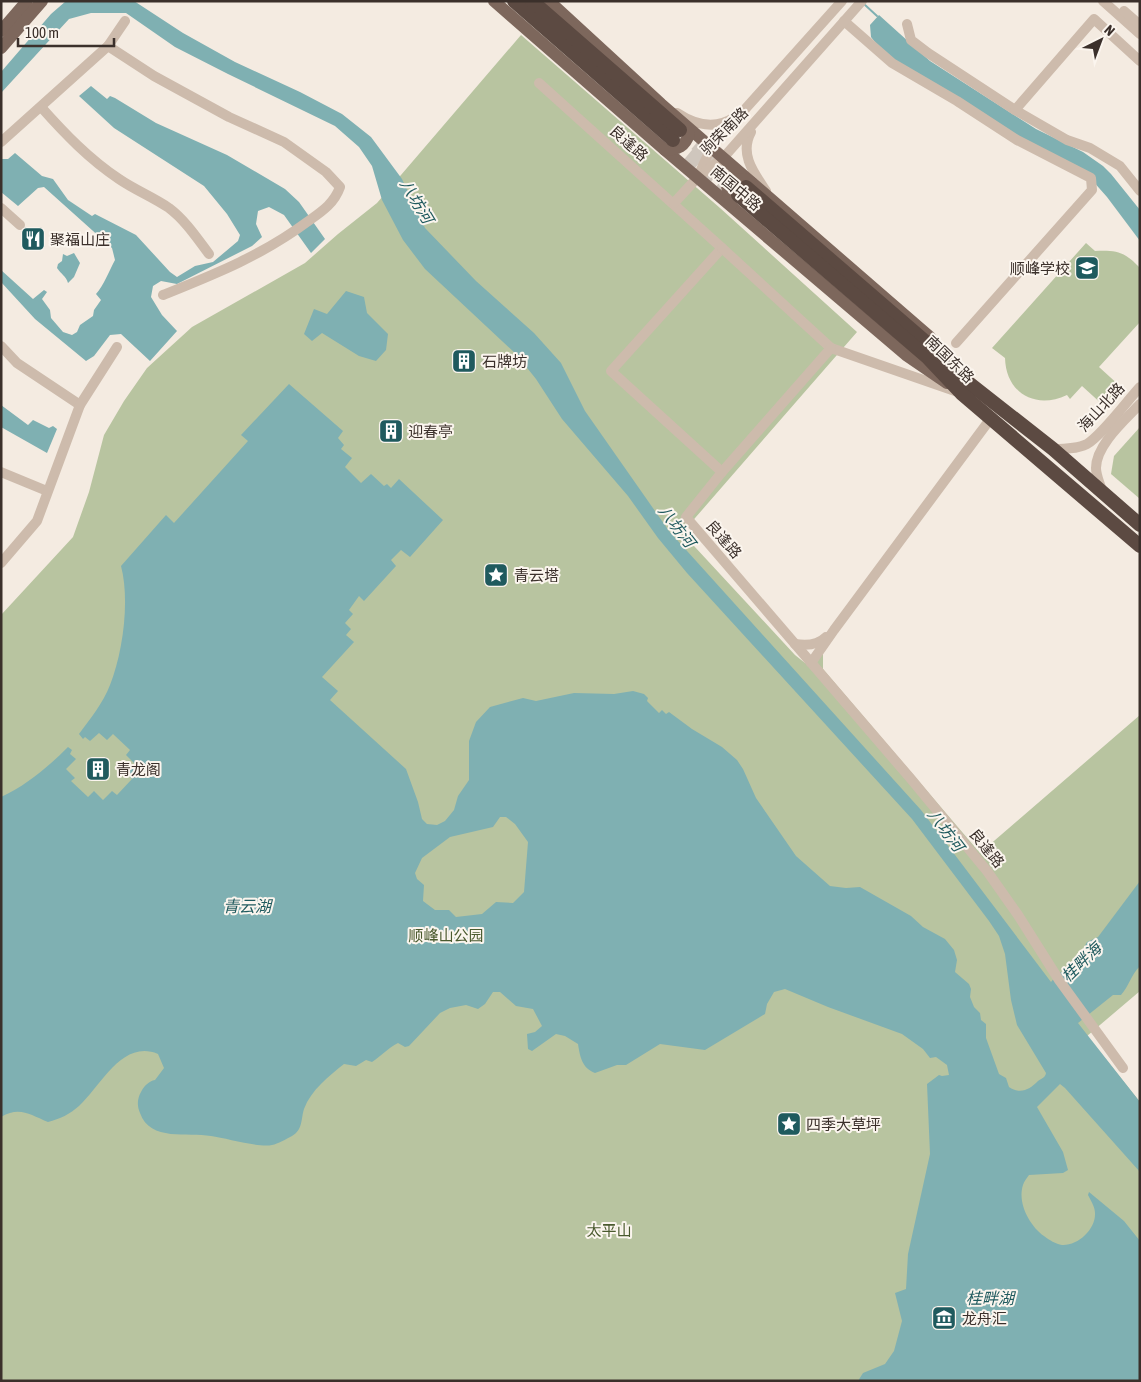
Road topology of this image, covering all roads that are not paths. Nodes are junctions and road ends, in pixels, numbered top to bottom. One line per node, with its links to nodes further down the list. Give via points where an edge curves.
1 (27, 1): 15 (main road)
2 (42, 1): 18 (main road)
3 (494, 1): 26 (main road, 南国中路)
4 (514, 1): 26 (highway, 南国中路)
5 (532, 1): 26 (highway, 南国中路)
6 (549, 1): 21 (main road, 南国中路)
7 (842, 1): 22 (street, 驹荣南路)
8 (1103, 1): 16 (street)
9 (1113, 1): 14 (street)
10 (861, 3): 12 (street, 驹荣南路)
11 (125, 21): 17 (street)
12 (844, 21): 25 (street, 驹荣南路); 40 (street, via 892,63 1017,140 1091,178 1092,190)
13 (907, 24): 24 (street, via 911,40)
14 (1140, 25)
15 (1, 30)
16 (1140, 34)
17 (108, 46): 23 (street); 39 (street, via 154,76 229,117 284,142 326,172 340,187 329,206 255,256)
18 (1, 48)
19 (1140, 61): 24 (street, via 1094,19)
20 (539, 83): 34 (street, 良逢路)
21 (661, 104): 22 (street, via 692,122 709,125 730,120); 26 (main road, 南国中路)
22 (749, 105): 28 (street, 驹荣南路)
23 (41, 107): 27 (street); 38 (street, via 96,162 170,209)
24 (1015, 110): 31 (street, via 1120,166)
25 (760, 116): 29 (street, 驹荣南路); 33 (street, via 746,142 746,149 750,165)
26 (674, 134): 28 (main road, 南国中路); 30 (main road, 南国中路)
27 (1, 142)
28 (712, 146): 29 (main road, 南国中路); 30 (street, 驹荣南路)
29 (724, 157): 30 (street, 驹荣南路); 32 (main road, 南国中路)
30 (698, 177): 32 (main road, 南国中路); 34 (street)
31 (1140, 191)
32 (743, 193): 33 (main road, 南国中路); 44 (highway, 南国东路, via 934,349); 46 (highway, 南国东路, via 927,357)
33 (769, 196): 44 (main road, 南国中路, via 931,337)
34 (674, 203): 37 (street, 良逢路)
35 (1, 208): 36 (street)
36 (20, 225)
37 (722, 248): 43 (street, 良逢路); 52 (street, via 611,371)
38 (209, 254)
39 (163, 295)
40 (956, 343)
41 (1, 346): 48 (street, via 17,363)
42 (116, 347): 48 (street)
43 (831, 348): 46 (street); 52 (street)
44 (965, 380): 50 (highway, 南国东路)
45 (1140, 387): 50 (street, 海山北路, via 1086,444)
46 (962, 394): 49 (highway, 南国东路)
47 (1140, 404): 54 (street, 海山北路, via 1108,440 1097,460 1097,478)
48 (80, 405): 53 (street)
49 (991, 418): 56 (highway, 南国东路); 58 (street)
50 (1053, 449): 54 (highway, 南国东路)
51 (1, 472): 53 (street)
52 (722, 472): 59 (street, 良逢路, via 686,517)
53 (47, 491): 57 (street, via 37,522)
54 (1104, 494): 55 (highway, 南国东路)
55 (1140, 525)
56 (1140, 546)
57 (1, 563)
58 (834, 630): 59 (street, via 821,642 804,646); 60 (street)
59 (795, 644): 60 (street, 良逢路)
60 (811, 663): 61 (street, 良逢路, via 987,871 1059,980)
61 (1123, 1068)

